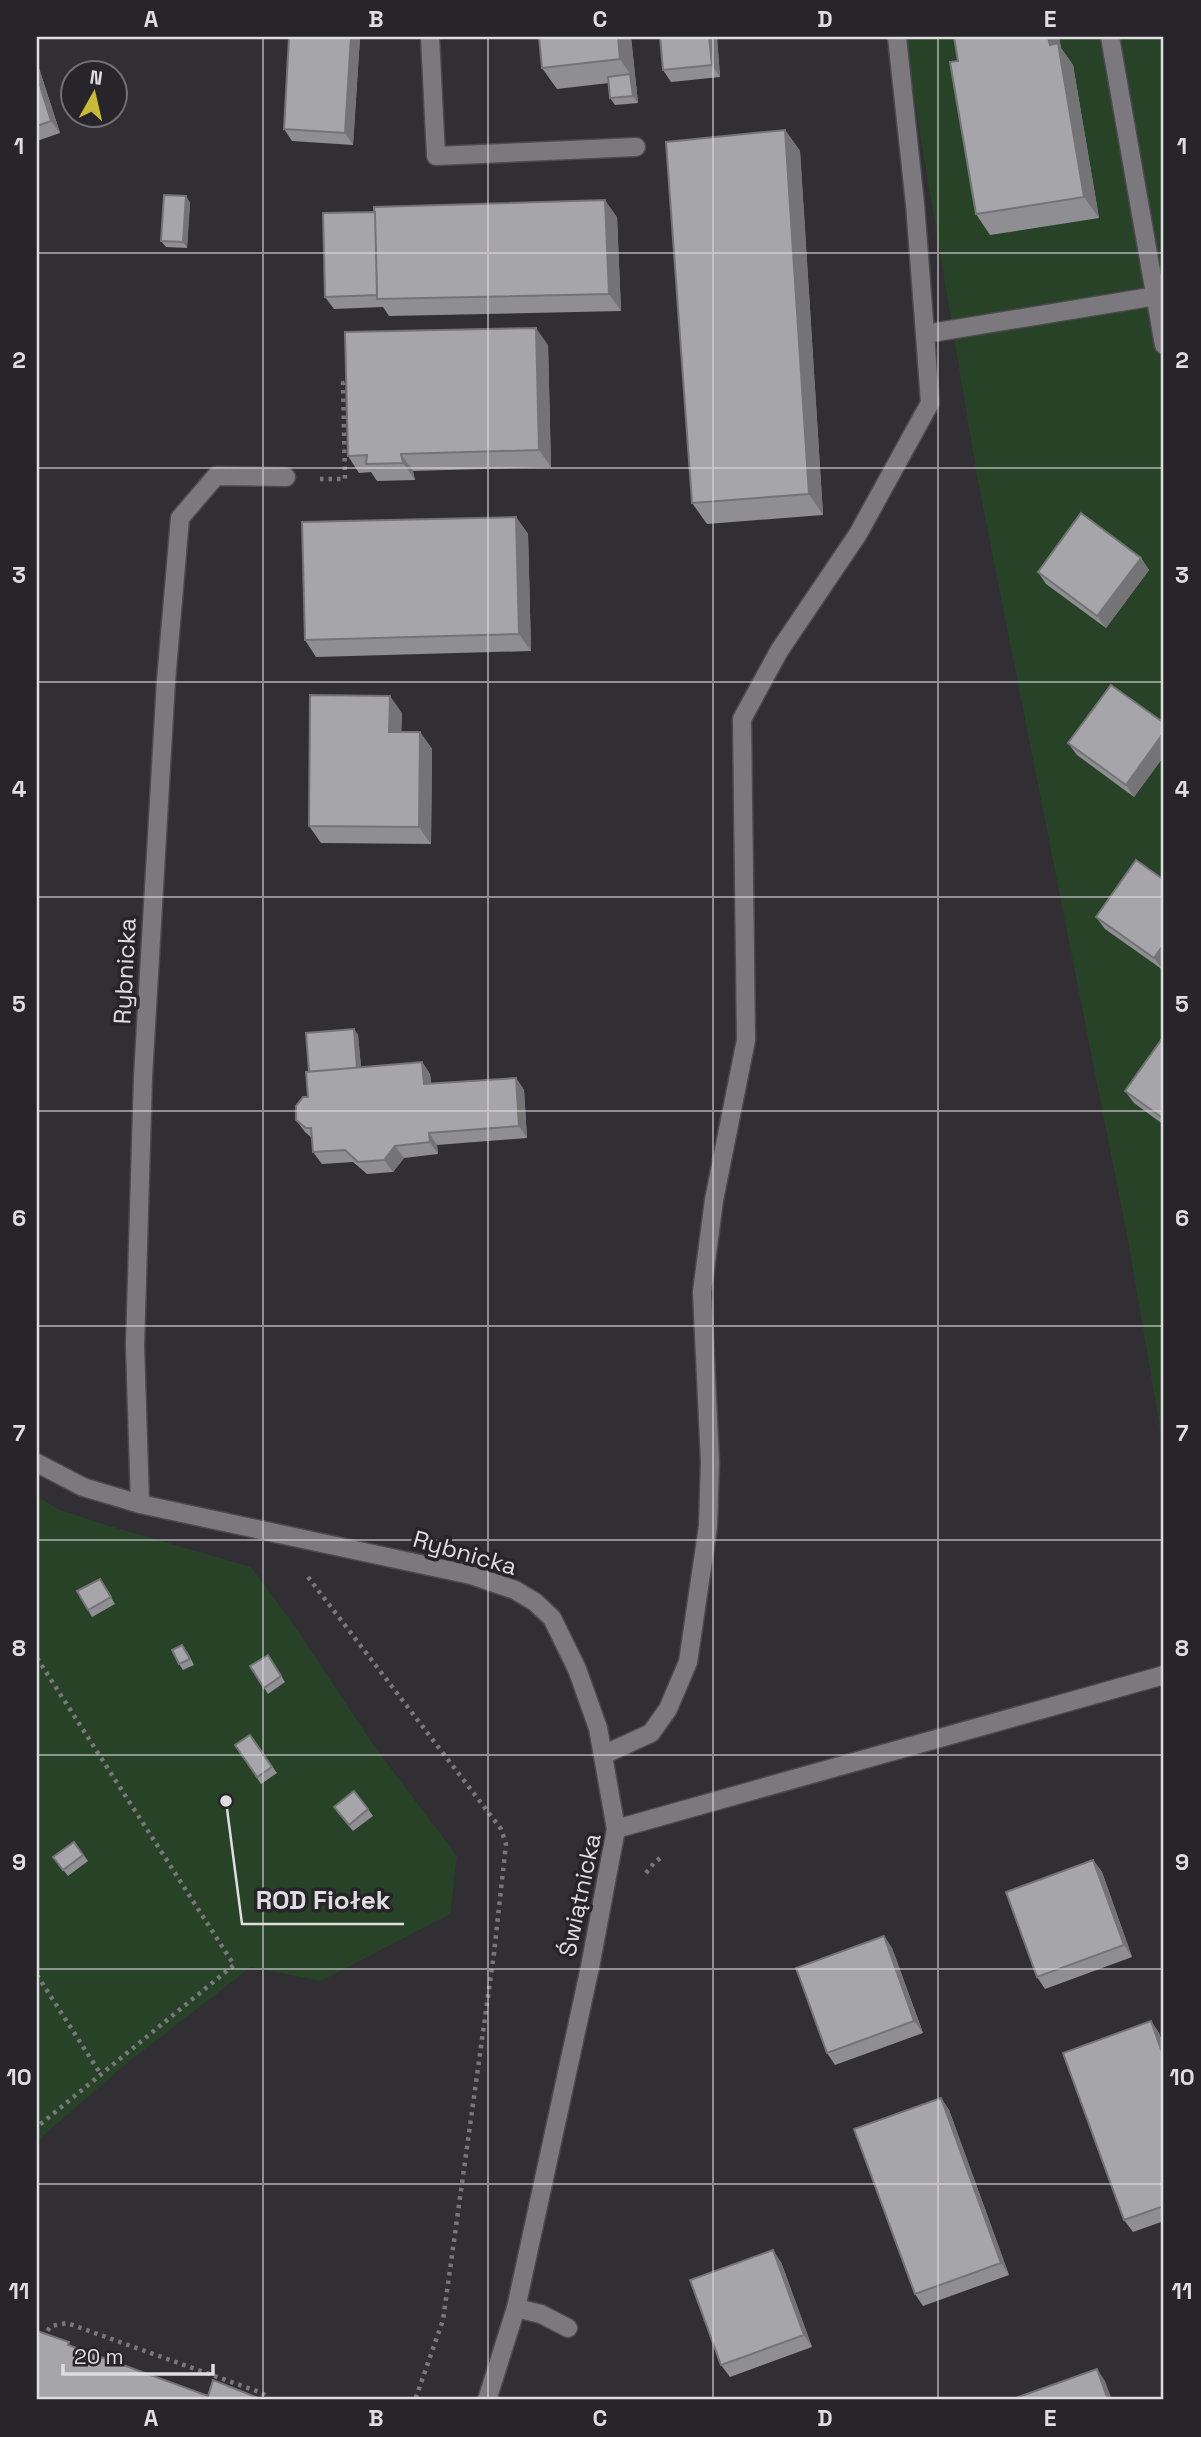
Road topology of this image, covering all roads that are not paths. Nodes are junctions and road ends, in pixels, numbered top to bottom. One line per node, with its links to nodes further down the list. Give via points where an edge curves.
1 (430, 37): 4 (street, via 436,156)
2 (897, 37): 6 (street)
3 (1110, 37): 5 (street)
4 (636, 146)
5 (1156, 296): 6 (street); 7 (street)
6 (925, 334): 12 (street, via 930,402 858,534 779,651 742,719 747,1040 714,1200 702,1292 710,1462 708,1526 688,1662 668,1709 651,1733)
7 (1164, 345)
8 (286, 477): 10 (street, Rybnicka, via 216,476 180,518 144,1077 135,1346)
9 (37, 1463): 10 (street, Rybnicka, via 83,1487)
10 (140, 1504): 12 (street, Rybnicka, via 471,1575 515,1590 552,1618 577,1670)
11 (1164, 1675): 13 (street, Świątnicka)
12 (603, 1755): 13 (street, Rybnicka)
13 (616, 1829): 14 (street, Świątnicka)
14 (516, 2308): 15 (street); 16 (street, Świątnicka)
15 (568, 2328)
16 (487, 2400)

